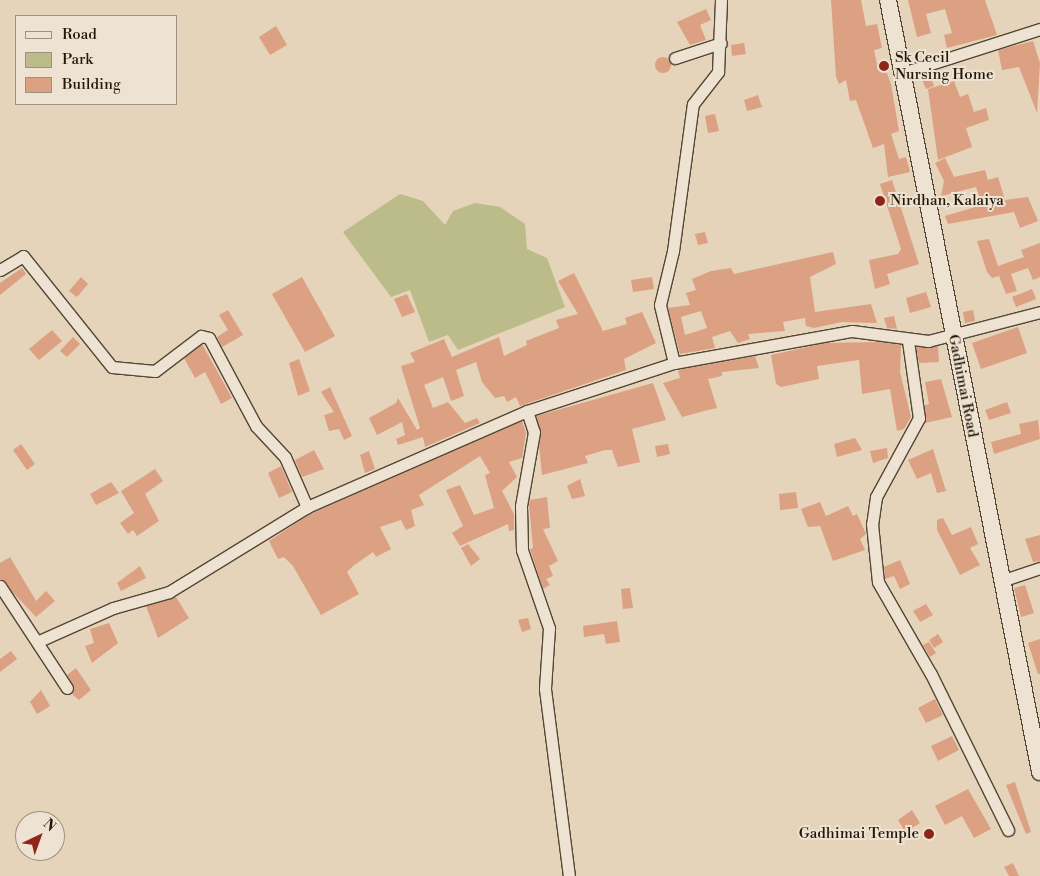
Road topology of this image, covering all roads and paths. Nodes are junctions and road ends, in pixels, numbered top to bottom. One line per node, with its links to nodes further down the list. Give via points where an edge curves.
1 (721, 0): 4 (street)
2 (888, 0): 6 (street, Gadhimai Road)
3 (1040, 29): 6 (street)
4 (721, 43): 5 (street); 11 (street, via 718,72 693,104 673,250 660,305)
5 (675, 58)
6 (902, 73): 9 (street, Gadhimai Road)
7 (0, 270): 13 (street, via 24,256 112,367 155,371 201,336 209,338 256,426 285,457)
8 (1040, 312): 9 (street)
9 (953, 335): 10 (street); 15 (street, Gadhimai Road)
10 (908, 341): 11 (street, via 852,331); 20 (street, via 918,418 876,497 872,524 878,582 932,674)
11 (674, 363): 12 (street)
12 (527, 411): 13 (street); 21 (street, via 534,432 521,506 522,550 549,628 545,688)
13 (307, 507): 17 (street, via 169,592 113,608)
14 (1040, 568): 15 (street)
15 (1001, 581): 19 (street, Gadhimai Road)
16 (0, 586): 17 (street)
17 (39, 641): 18 (street)
18 (66, 688)
19 (1040, 772)
20 (1008, 830)
21 (569, 876)

